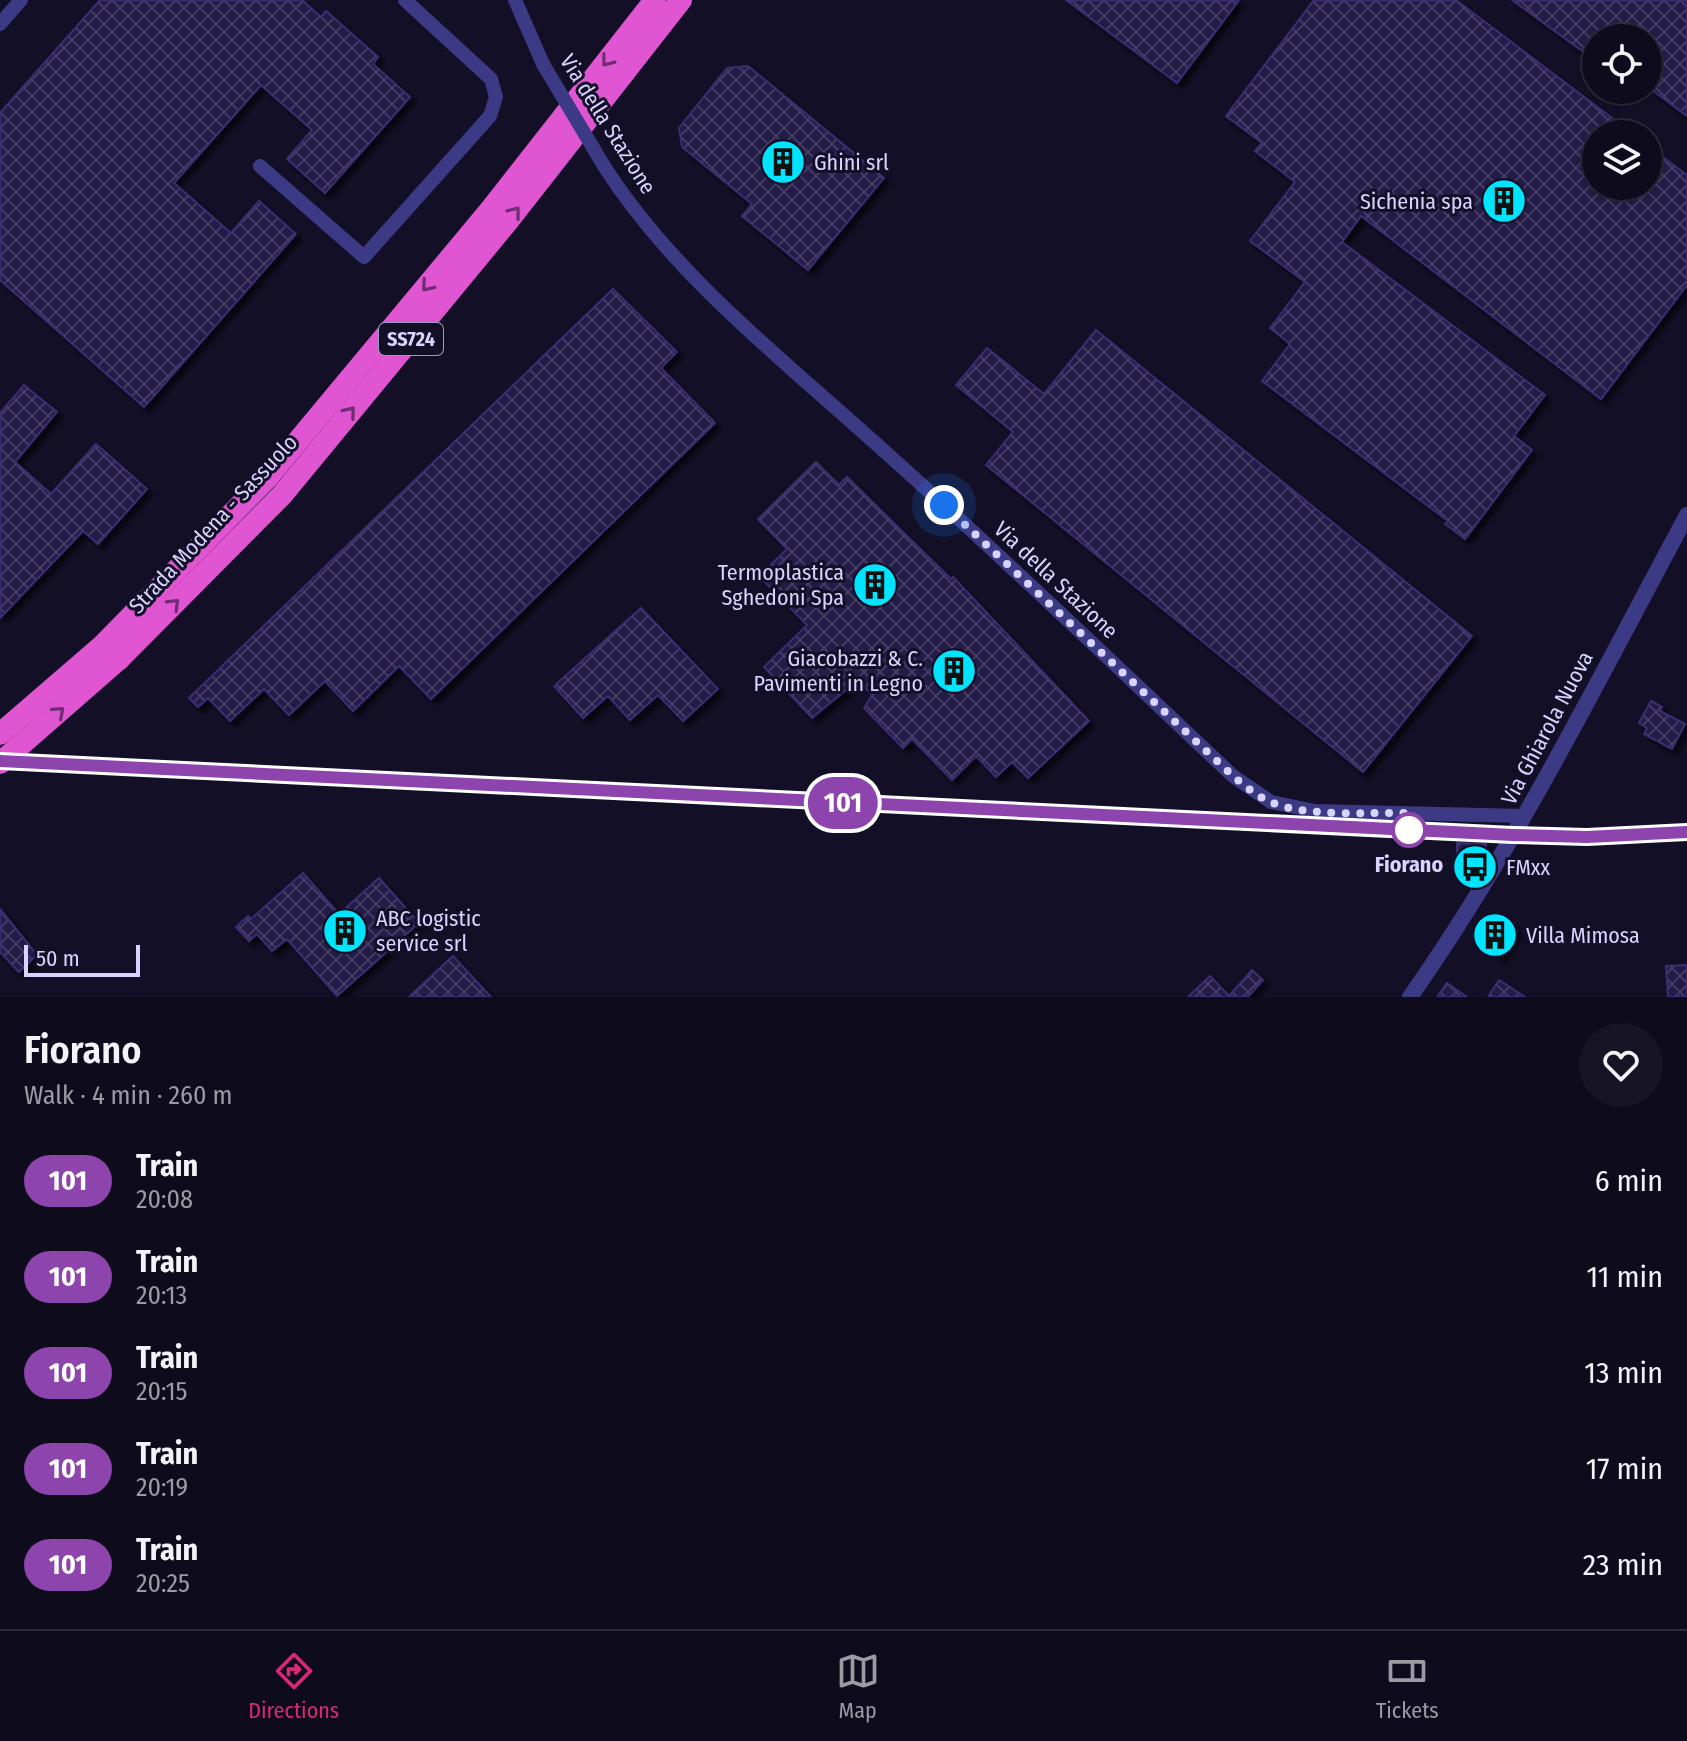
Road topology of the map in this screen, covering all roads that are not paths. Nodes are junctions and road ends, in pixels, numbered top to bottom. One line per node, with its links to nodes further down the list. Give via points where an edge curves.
1 (21, 0): 6 (street)
2 (405, 0): 7 (street, via 491,79 496,97 490,116 364,257)
3 (515, 0): 12 (street, Via della Stazione, bridge, via 543,64 616,186 669,250 1254,793 1315,811)
4 (655, 0): 9 (highway, Strada Modena - Sassuolo / SS724, one-way to 9, via 491,209 268,477)
5 (681, 0): 9 (highway, Strada Modena - Sassuolo / SS724, one-way to 5, via 282,495 508,221)
6 (0, 24)
7 (260, 166)
8 (1687, 515): 12 (street, Via Ghiarola Nuova)
9 (111, 652): 10 (highway, Strada Modena - Sassuolo / SS724); 11 (highway, Strada Modena - Sassuolo / SS724, one-way to 9, bridge)
10 (0, 734)
11 (0, 763)
12 (1524, 816): 13 (street, Via Ghiarola Nuova, via 1457,930)
13 (1410, 997)

